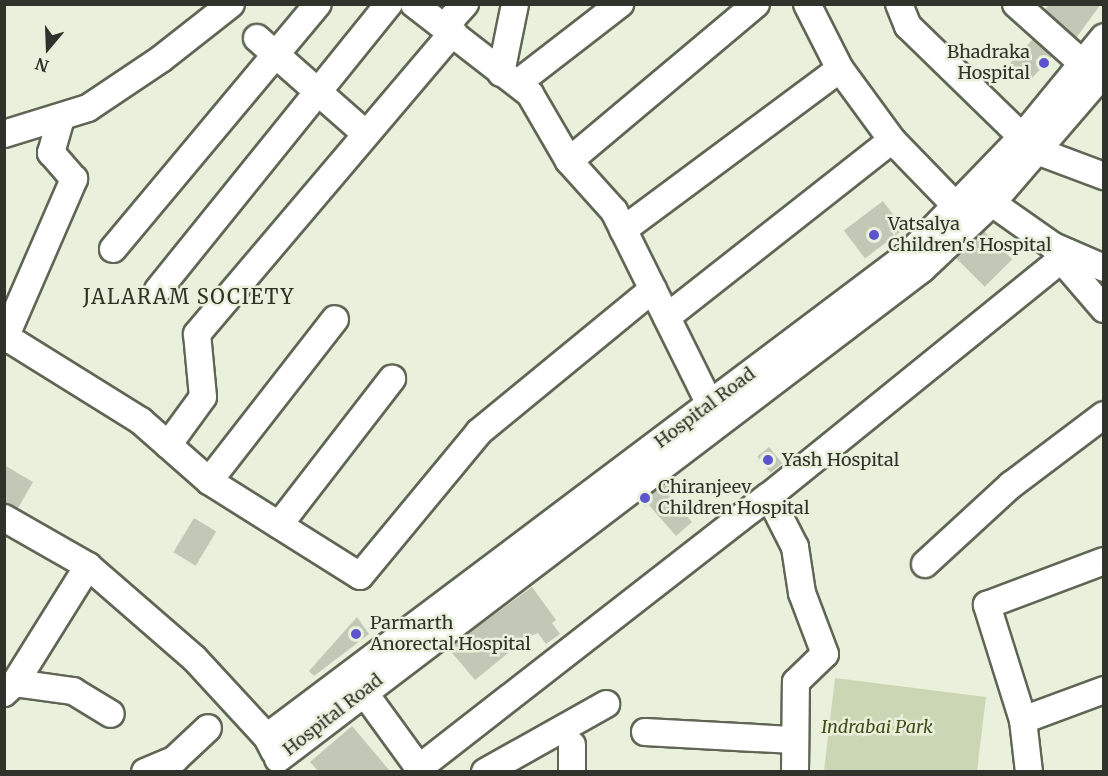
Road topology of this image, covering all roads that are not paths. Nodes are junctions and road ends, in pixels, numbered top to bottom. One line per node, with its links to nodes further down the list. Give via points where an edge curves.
1 (231, 4): 20 (street, via 161,59 88,108)
2 (318, 4): 15 (street)
3 (389, 4): 19 (street)
4 (414, 4): 12 (street)
5 (465, 4): 12 (street)
6 (515, 4): 18 (street)
7 (620, 4): 18 (street)
8 (756, 4): 25 (street)
9 (807, 4): 16 (street)
10 (899, 4): 24 (street, via 908,26)
11 (1016, 4): 17 (street)
12 (449, 29): 18 (street); 22 (street)
13 (1104, 37): 17 (street, Hospital Road)
14 (257, 38): 15 (street)
15 (276, 55): 19 (street); 30 (street)
16 (840, 69): 23 (street); 29 (street)
17 (1098, 71): 24 (street, Hospital Road)
18 (510, 77): 25 (street)
19 (316, 93): 22 (street); 34 (street)
20 (61, 117): 21 (street); 38 (street, via 51,153 74,179)
21 (4, 134)
22 (366, 134): 42 (street, via 197,334 203,397)
23 (892, 140): 28 (street); 36 (street)
24 (1029, 144): 26 (street); 27 (street, Hospital Road); 28 (street, Hospital Road)
25 (569, 161): 29 (street, via 614,211)
26 (1104, 176)
27 (992, 203): 31 (street); 52 (street, Hospital Road, via 922,269)
28 (957, 207): 40 (street, Hospital Road, via 909,254)
29 (623, 230): 33 (street)
30 (113, 249)
31 (1065, 256): 32 (street); 35 (street); 44 (street)
32 (1104, 268)
33 (653, 289): 36 (street); 46 (street, via 479,432 360,576)
34 (158, 290)
35 (1104, 309)
36 (667, 317): 40 (street)
37 (335, 320): 43 (street)
38 (5, 338): 42 (street, via 141,421)
39 (392, 379): 46 (street)
40 (710, 404): 60 (street, Hospital Road)
41 (1104, 415): 48 (street, via 1011,485)
42 (168, 445): 43 (street)
43 (209, 481): 46 (street)
44 (770, 496): 52 (street, via 419,768); 58 (street, via 795,548 802,593 825,654 796,682)
45 (4, 518): 49 (street)
46 (279, 525)
47 (1104, 561): 55 (street, via 987,605)
48 (925, 564)
49 (88, 566): 50 (street); 60 (street, via 194,658)
50 (10, 688): 54 (street, via 73,691)
51 (1104, 690): 55 (street)
52 (363, 691): 60 (street, Hospital Road)
53 (606, 704): 62 (street)
54 (111, 714)
55 (1023, 720): 65 (street)
56 (208, 728): 61 (street, via 176,759)
57 (645, 732): 58 (street)
58 (795, 740): 64 (street)
59 (572, 746): 63 (street)
60 (275, 760)
61 (145, 771)
62 (485, 771)
63 (572, 771)
64 (795, 771)
65 (1029, 771)

